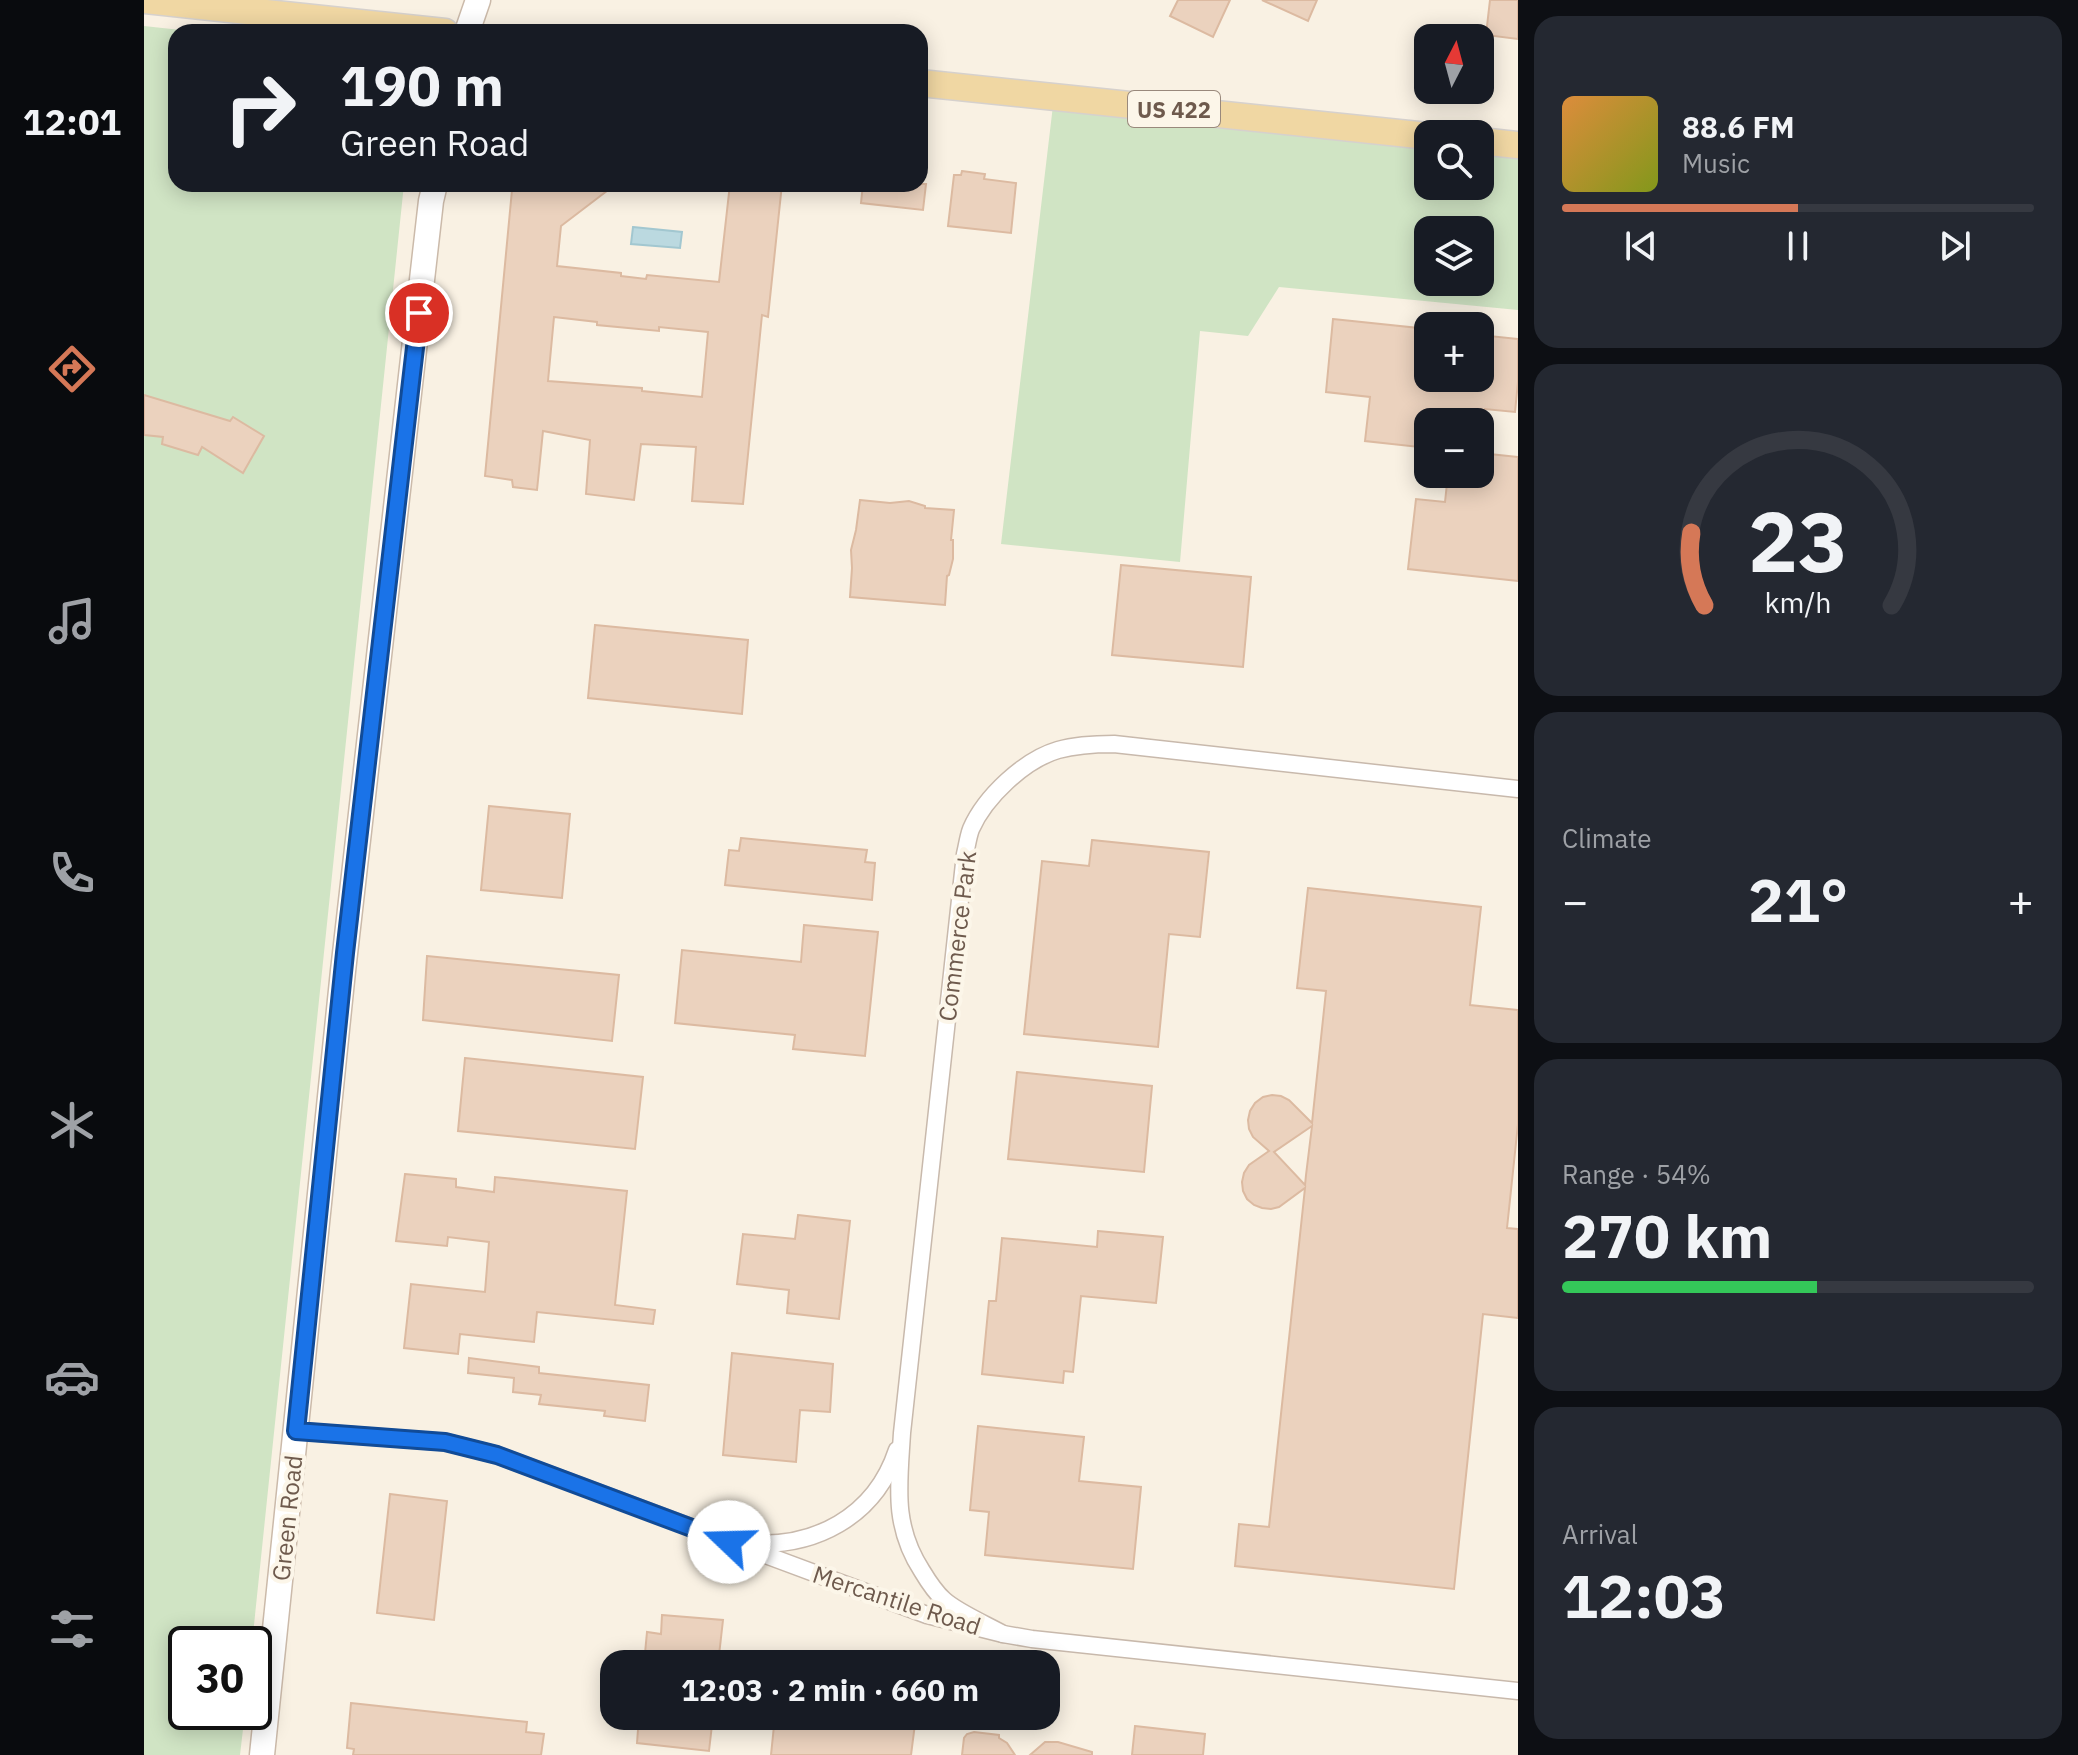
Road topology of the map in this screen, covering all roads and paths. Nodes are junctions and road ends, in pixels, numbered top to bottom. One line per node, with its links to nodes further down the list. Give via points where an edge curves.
1 (149, 0): 3 (main road)
2 (478, 0): 4 (main road)
3 (371, 24)
4 (470, 24)
5 (928, 84): 6 (main road, US 422)
6 (1414, 135)
7 (1494, 142): 8 (main road)
8 (1518, 145)
9 (434, 192): 11 (main road, Green Road, via 343,971)
10 (1518, 789): 12 (street, Commerce Park, via 1114,744 1056,751 1008,781 970,830 965,854)
11 (296, 1431): 13 (street, Mercantile Road, via 445,1442 497,1455); 16 (main road, Green Road)
12 (902, 1433): 13 (street, Commerce Park, via 882,1483 842,1522 792,1542); 14 (street, Commerce Park, via 898,1496 913,1557 946,1602)
13 (729, 1542): 14 (street, Mercantile Road, via 927,1615)
14 (1003, 1634): 15 (street, Mercantile Road)
15 (1518, 1691)
16 (262, 1755)

